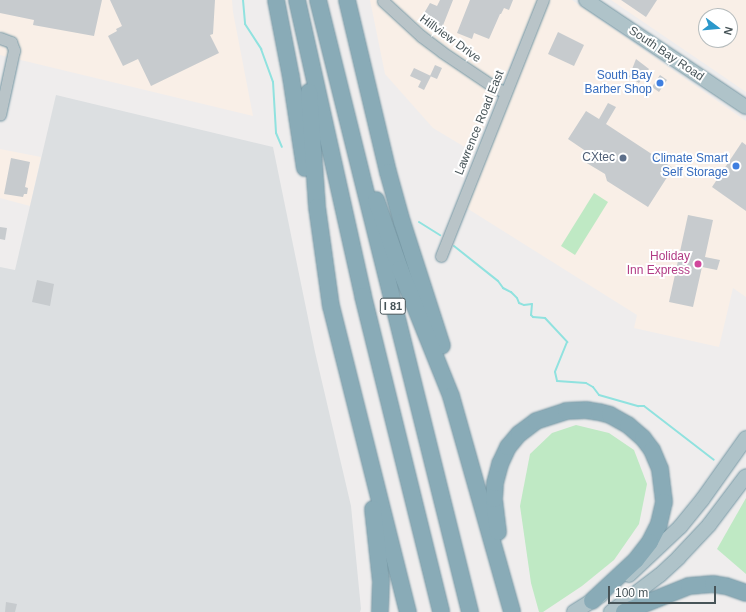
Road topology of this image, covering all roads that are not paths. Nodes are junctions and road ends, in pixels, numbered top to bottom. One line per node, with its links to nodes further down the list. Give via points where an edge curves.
1 (276, 0): 14 (highway, via 311,206)
2 (297, 0): 9 (highway, I 81)
3 (318, 0): 11 (highway, I 81)
4 (348, 0): 19 (highway, via 388,172 452,379)
5 (543, 0): 10 (street, Lawrence Road East)
6 (586, 0): 12 (main road, South Bay Road)
7 (383, 1): 10 (street, Hillview Drive, via 442,52 497,89)
8 (0, 38): 13 (street, via 11,42 14,50)
9 (306, 40): 14 (highway); 24 (highway, I 81, via 363,296)
10 (506, 92): 15 (street, Lawrence Road East)
11 (343, 104): 19 (highway, via 400,269 451,396); 25 (highway, I 81)
12 (746, 107)
13 (0, 115)
14 (321, 242): 16 (highway, via 331,306)
15 (441, 256)
16 (362, 430): 22 (highway, via 381,581); 23 (highway)
17 (746, 438): 21 (main road, via 680,527 644,563)
18 (746, 476): 28 (main road, via 709,525 679,557 660,575)
19 (476, 482): 26 (highway)
20 (746, 593): 29 (highway, via 713,584 689,586)
21 (592, 601): 26 (highway, via 636,560 650,542 659,524 664,502 664,487 652,450 628,425 599,412 566,411 536,421 519,434 508,447 495,482 496,522); 27 (main road)
22 (380, 612)
23 (408, 612)
24 (441, 612)
25 (470, 612)
26 (512, 612)
27 (574, 612)
28 (611, 612)
29 (624, 612)

